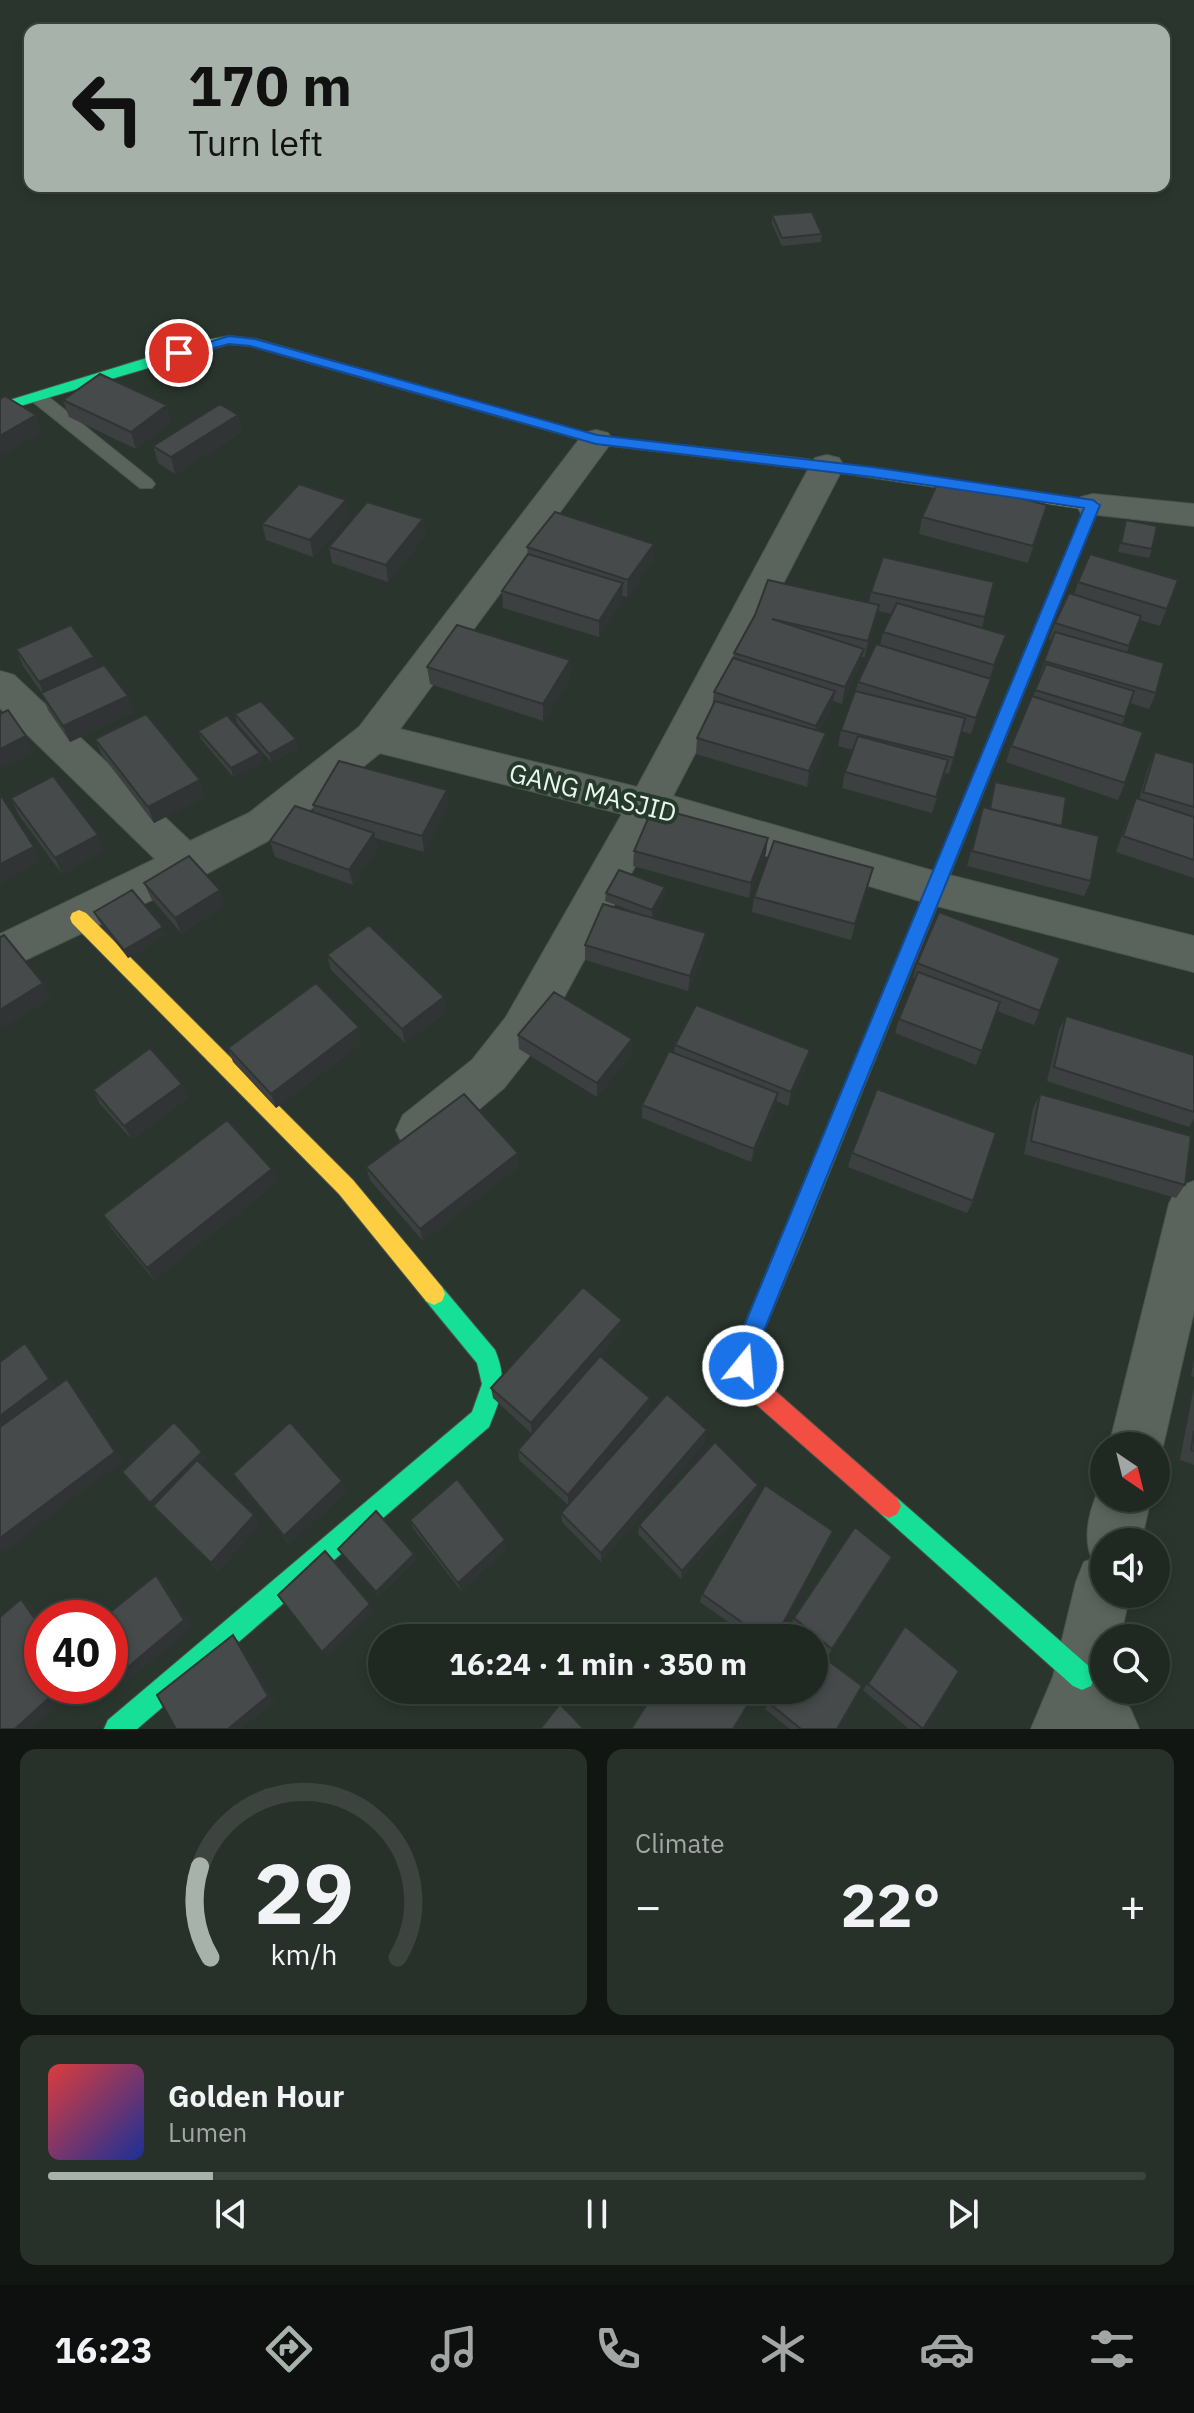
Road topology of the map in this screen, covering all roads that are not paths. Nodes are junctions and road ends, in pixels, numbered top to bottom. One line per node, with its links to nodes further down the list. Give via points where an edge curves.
1 (39, 398): 2 (street); 3 (street, via 229,340); 5 (lane)
2 (0, 408)
3 (596, 440): 4 (street); 9 (street)
4 (827, 466): 6 (street); 10 (street)
5 (146, 484)
6 (1093, 505): 7 (street); 12 (street)
7 (1194, 515)
8 (0, 685): 11 (street)
9 (373, 737): 10 (street, GANG MASJID); 11 (street, via 264,824)
10 (648, 805): 12 (street, GANG MASJID); 16 (street, via 522,1031 458,1102)
11 (187, 864): 13 (street)
12 (937, 889): 15 (street, GANG MASJID); 20 (street, via 750,1338 743,1366 757,1390)
13 (79, 918): 14 (street); 16 (street)
14 (0, 954)
15 (1194, 954)
16 (346, 1187): 21 (street, via 487,1358 493,1384 481,1419)
17 (1194, 1204): 18 (street)
18 (1139, 1432)
19 (1099, 1608): 20 (street)
20 (1081, 1708)
21 (117, 1729)

